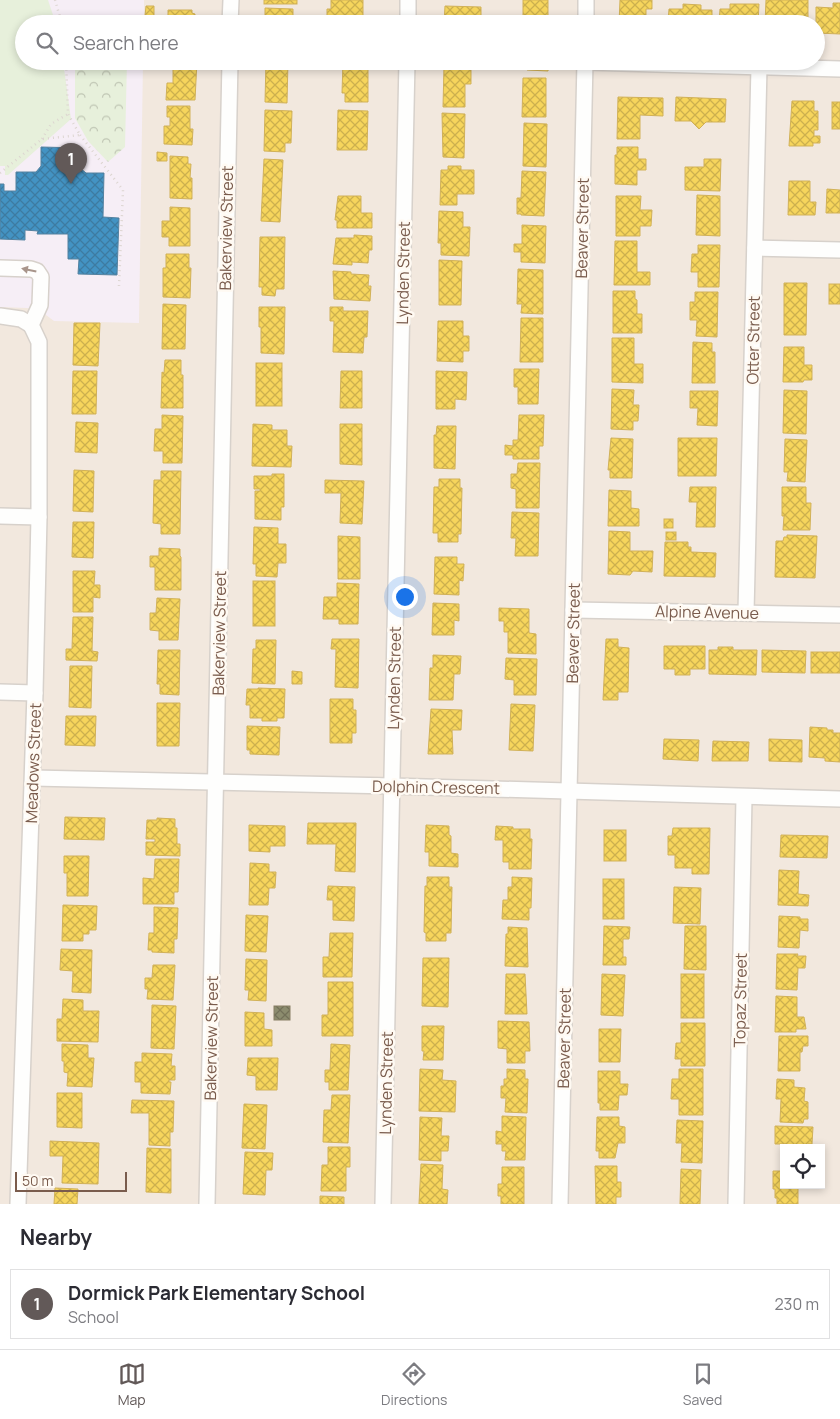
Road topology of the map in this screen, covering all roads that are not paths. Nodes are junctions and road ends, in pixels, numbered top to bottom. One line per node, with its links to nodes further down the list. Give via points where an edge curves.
1 (231, 0): 4 (street)
2 (408, 0): 5 (street)
3 (586, 0): 6 (street)
4 (230, 15)
5 (408, 15)
6 (586, 15)
7 (825, 69): 8 (street)
8 (840, 69)
9 (230, 70): 26 (street, Bakerview Street)
10 (407, 70): 27 (street, Lynden Street)
11 (585, 70): 20 (street, Beaver Street)
12 (759, 70): 13 (street, Otter Street)
13 (755, 248): 14 (street); 21 (street, Otter Street)
14 (840, 250)
15 (0, 268): 17 (street, one-way to 15, via 40,305 41,277 31,269)
16 (0, 316): 17 (street, via 21,319)
17 (31, 325): 19 (street, Meadows Street, via 39,342)
18 (0, 516): 19 (street)
19 (39, 517): 24 (street, Meadows Street)
20 (573, 610): 21 (street, Alpine Avenue); 28 (street, Beaver Street)
21 (746, 612): 22 (street, Alpine Avenue)
22 (840, 615)
23 (0, 692): 24 (street)
24 (35, 693): 25 (street, Meadows Street)
25 (33, 778): 26 (street, Dolphin Crescent); 31 (street, Meadows Street)
26 (216, 783): 27 (street, Dolphin Crescent); 32 (street, Bakerview Street)
27 (392, 786): 28 (street, Dolphin Crescent); 33 (street, Lynden Street)
28 (569, 790): 29 (street, Dolphin Crescent); 34 (street, Beaver Street)
29 (744, 797): 30 (street, Dolphin Crescent); 35 (street, Topaz Street)
30 (840, 799)
31 (18, 1204)
32 (207, 1204)
33 (383, 1204)
34 (560, 1204)
35 (736, 1204)

